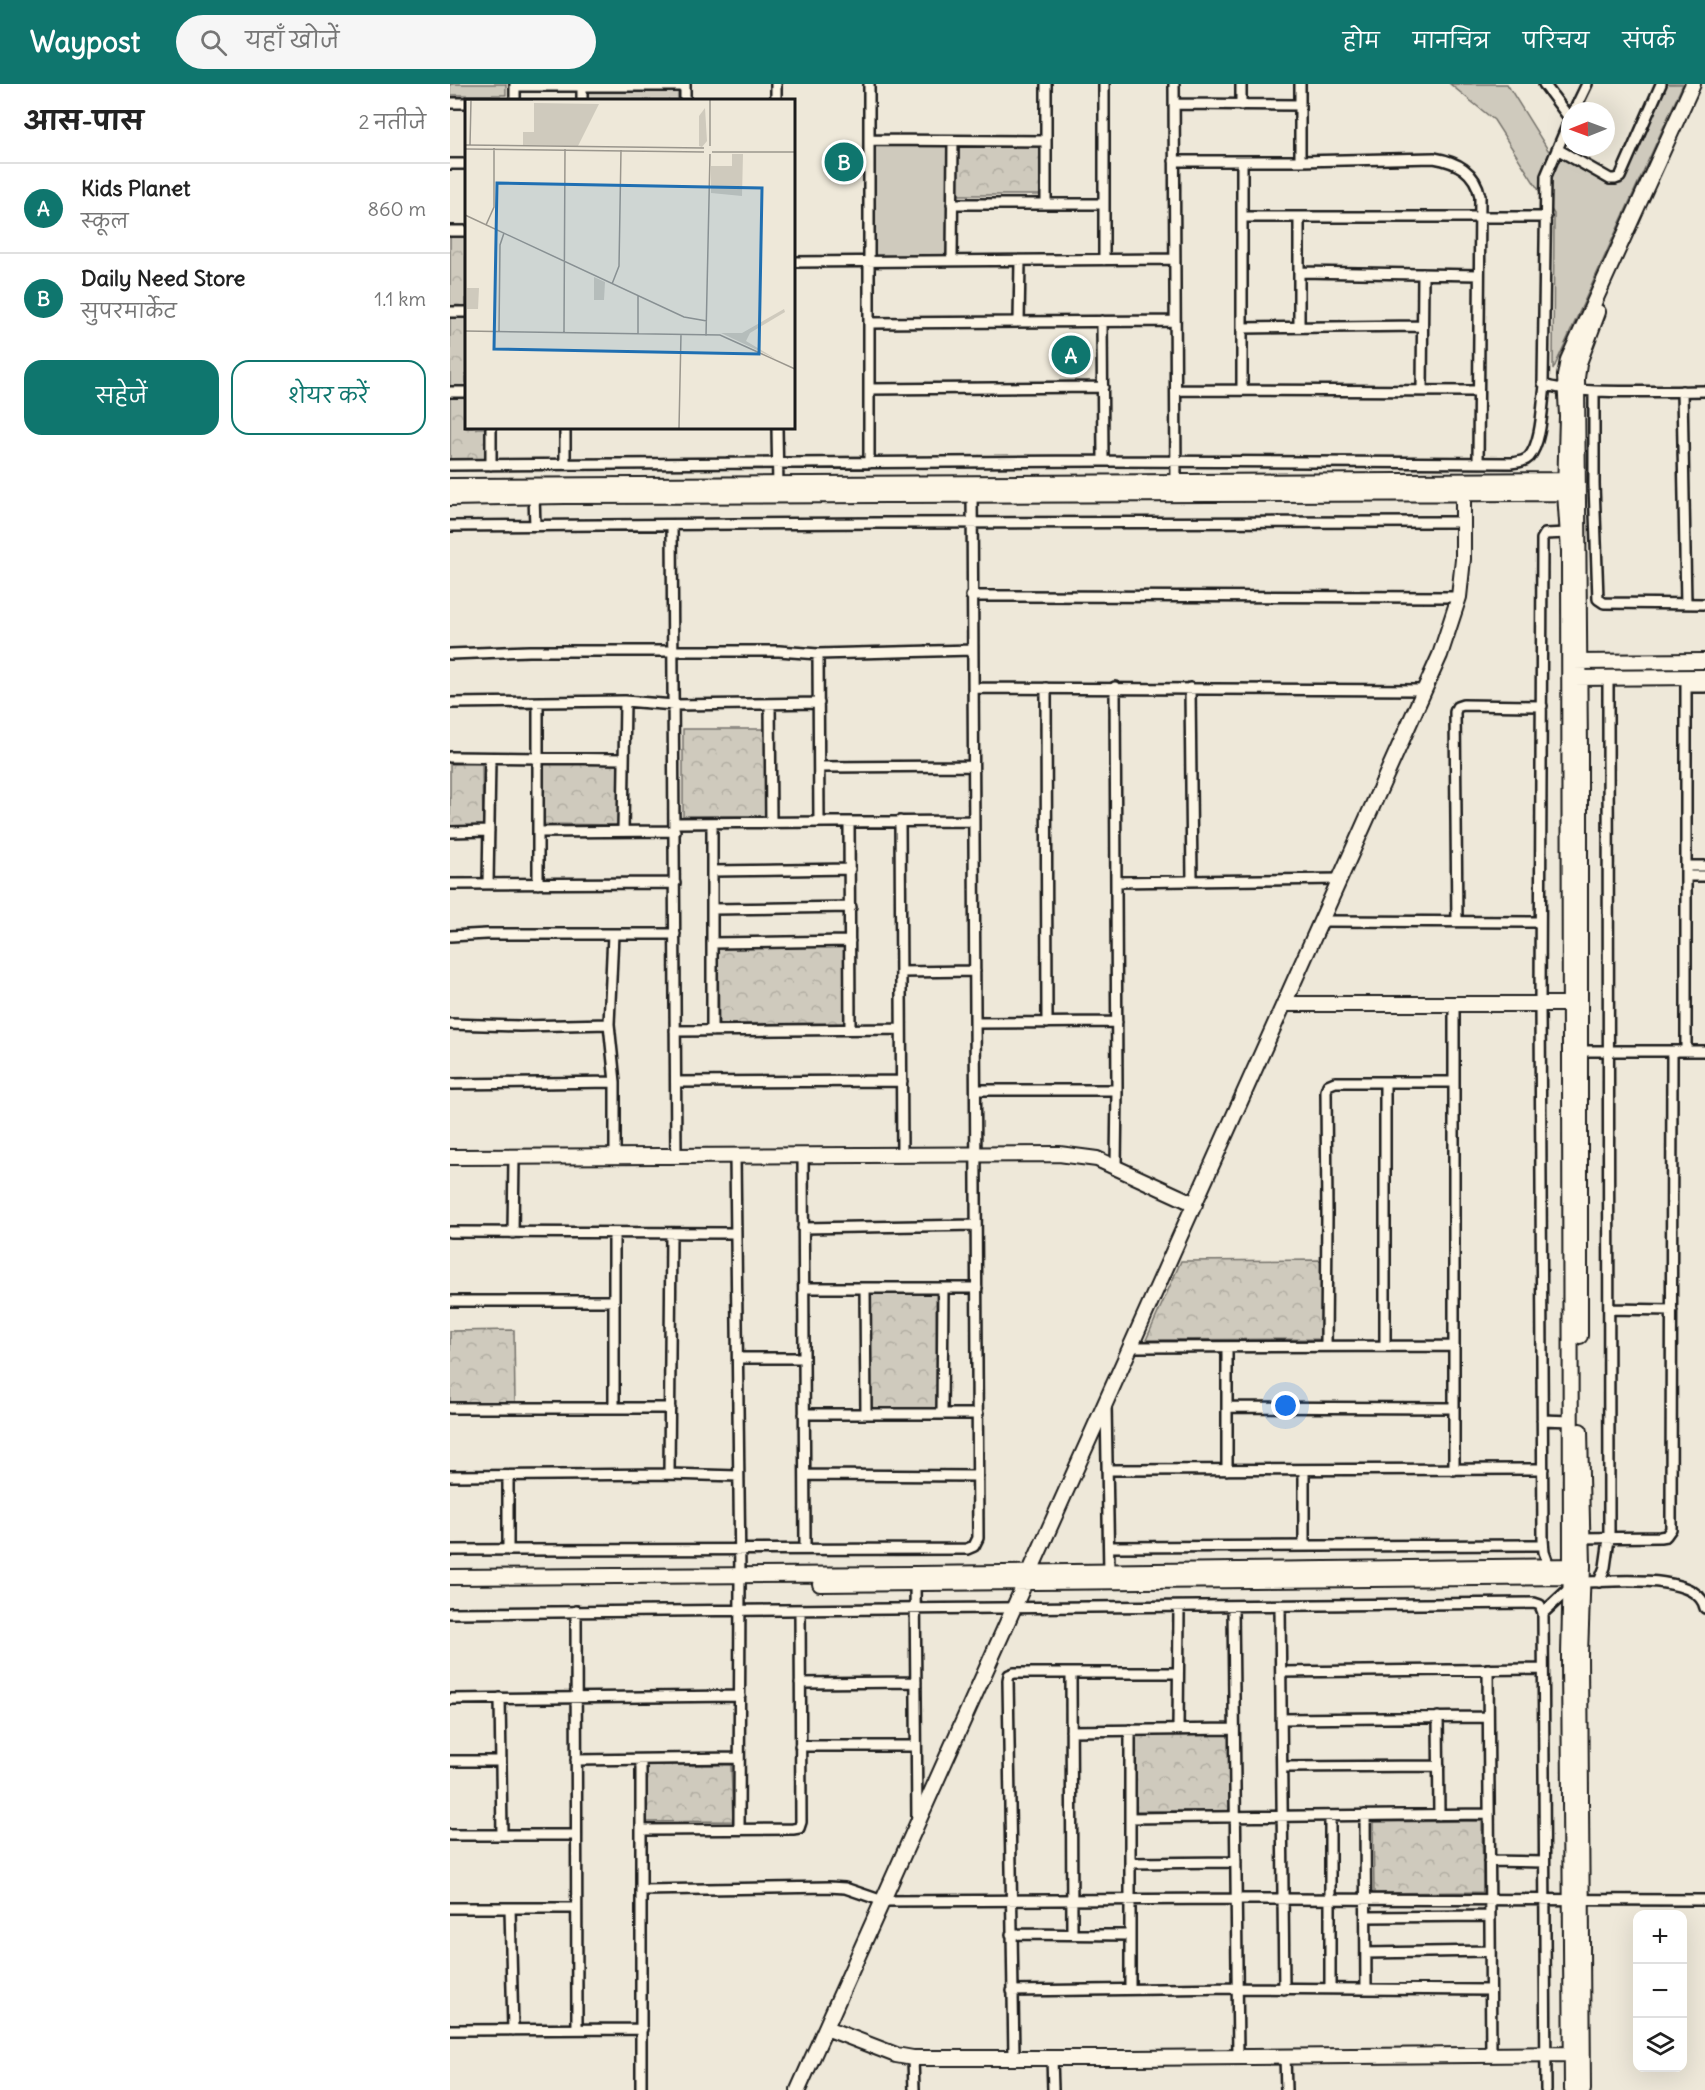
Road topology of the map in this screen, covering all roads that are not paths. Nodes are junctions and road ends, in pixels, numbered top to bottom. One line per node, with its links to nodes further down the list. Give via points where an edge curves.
1 (869, 84): 21 (street)
2 (1046, 84): 24 (street)
3 (1104, 84): 31 (street)
4 (1174, 84): 17 (street)
5 (1241, 84): 18 (street)
6 (1300, 84): 19 (street)
7 (1544, 84): 20 (street)
8 (1587, 84): 16 (street)
9 (1661, 84): 25 (street, via 1620,177 1610,179)
10 (1693, 84): 55 (street, via 1568,360)
11 (1703, 84): 55 (street, via 1594,321)
12 (515, 85): 14 (street)
13 (685, 85): 14 (street)
14 (582, 86): 15 (street)
15 (582, 99)
16 (1578, 102)
17 (1174, 104): 18 (street); 26 (street)
18 (1241, 105): 19 (street)
19 (1300, 105): 28 (street)
20 (1561, 107)
21 (869, 140): 23 (street); 41 (street)
22 (1561, 140): 25 (street)
23 (952, 141): 24 (street); 29 (street)
24 (1046, 141): 30 (street)
25 (1556, 152): 35 (street, via 1546,176)
26 (1174, 161): 27 (street); 37 (street)
27 (1242, 161): 28 (street); 32 (street)
28 (1300, 161): 34 (street, via 1448,160 1471,174 1477,184)
29 (952, 204): 30 (street); 38 (street)
30 (1046, 204): 31 (street)
31 (1104, 204): 36 (street)
32 (1242, 217): 33 (street); 51 (street)
33 (1299, 217): 34 (street); 42 (street)
34 (1479, 217): 35 (street); 44 (street)
35 (1546, 217): 52 (street)
36 (1104, 260): 37 (street); 39 (street)
37 (1175, 260): 46 (street)
38 (952, 261): 39 (street); 41 (street)
39 (1020, 261): 47 (street)
40 (795, 262): 41 (street)
41 (869, 262): 48 (street)
42 (1299, 272): 43 (street); 50 (street)
43 (1423, 274): 44 (street); 49 (street)
44 (1479, 275): 59 (street)
45 (1102, 321): 46 (street); 47 (street); 53 (street)
46 (1175, 321): 56 (street)
47 (1019, 322): 48 (street)
48 (869, 323): 54 (street)
49 (1422, 326): 50 (street); 58 (street)
50 (1299, 327): 51 (street)
51 (1242, 328): 57 (street)
52 (1545, 386): 55 (street); 69 (street, via 1539,428 1529,456 1511,463)
53 (1103, 387): 54 (street); 66 (street)
54 (869, 389): 68 (street)
55 (1572, 389): 60 (street); 76 (street)
56 (1176, 390): 57 (street); 67 (street)
57 (1242, 390): 58 (street)
58 (1422, 390): 59 (street)
59 (1478, 391): 69 (street)
60 (1594, 391): 61 (street); 90 (street, via 1598,599 1604,603)
61 (1682, 391): 62 (street); 90 (street)
62 (1705, 391)
63 (491, 429): 73 (street)
64 (565, 429): 70 (street)
65 (777, 429): 71 (street)
66 (1103, 461): 67 (street); 68 (street)
67 (1176, 462): 69 (street); 77 (street)
68 (869, 463): 71 (street)
69 (1478, 463)
70 (565, 464): 71 (street); 73 (street)
71 (777, 464): 79 (street)
72 (450, 465): 73 (street)
73 (491, 465)
74 (450, 486): 79 (street)
75 (1462, 487): 76 (street); 77 (street); 83 (street)
76 (1570, 487): 87 (street); 97 (street)
77 (1176, 488): 78 (street)
78 (972, 489): 79 (street); 82 (street)
79 (778, 490): 80 (street)
80 (534, 497): 81 (street); 84 (street)
81 (450, 498)
82 (972, 522): 83 (street); 85 (street); 88 (street)
83 (1463, 522): 89 (street)
84 (535, 525): 85 (street); 86 (street)
85 (672, 525): 93 (street)
86 (450, 526)
87 (1568, 533): 97 (street); 114 (street, via 1545,534 1542,539)
88 (971, 596): 89 (street); 92 (street)
89 (1459, 597): 107 (street)
90 (1686, 604): 91 (street)
91 (1705, 604)
92 (972, 650): 95 (street); 104 (street)
93 (672, 652): 94 (street); 95 (street); 113 (street)
94 (450, 654)
95 (818, 654): 110 (street)
96 (1705, 661): 97 (street)
97 (1574, 662): 99 (street)
98 (1705, 677): 101 (street)
99 (1574, 678): 100 (street); 160 (street); 170 (street)
100 (1608, 678): 101 (street); 174 (street)
101 (1686, 682): 103 (street); 132 (street)
102 (1115, 687): 105 (street); 106 (street); 140 (street)
103 (1705, 687)
104 (973, 688): 105 (street); 120 (street)
105 (1046, 688): 164 (street)
106 (1190, 688): 107 (street); 139 (street)
107 (1425, 690): 138 (street)
108 (625, 701): 111 (street); 113 (street); 118 (street)
109 (450, 703): 111 (street)
110 (819, 703): 112 (street); 119 (street)
111 (538, 704): 117 (street)
112 (770, 704): 113 (street); 126 (street)
113 (674, 705): 127 (street)
114 (1542, 706): 148 (street, via 1462,705 1455,712); 149 (street)
115 (450, 758): 116 (street)
116 (490, 758): 117 (street); 129 (street)
117 (538, 758): 118 (street); 131 (street)
118 (624, 759): 130 (street)
119 (819, 766): 120 (street); 123 (street)
120 (973, 766): 121 (street)
121 (974, 820): 122 (street); 156 (street)
122 (900, 821): 124 (street); 155 (street)
123 (819, 822): 124 (street); 126 (street)
124 (849, 822): 134 (street)
125 (712, 823): 126 (street); 127 (street); 135 (street)
126 (771, 823)
127 (675, 827): 130 (street); 141 (street)
128 (450, 831): 129 (street)
129 (489, 831): 143 (street)
130 (623, 831): 131 (street)
131 (539, 832): 144 (street)
132 (1687, 866): 133 (street); 136 (street)
133 (1705, 866)
134 (850, 869): 135 (street); 145 (street)
135 (712, 871): 146 (street)
136 (1687, 876): 137 (street); 172 (street)
137 (1705, 876)
138 (1341, 879): 139 (street); 147 (street)
139 (1192, 881): 140 (street)
140 (1116, 882): 161 (street)
141 (675, 883): 144 (street); 151 (street)
142 (450, 884): 143 (street)
143 (488, 884): 144 (street)
144 (538, 884)
145 (851, 907): 146 (street); 153 (street)
146 (712, 909): 154 (street)
147 (1322, 921): 148 (street); 157 (street)
148 (1457, 921): 149 (street)
149 (1540, 921): 159 (street)
150 (613, 934): 151 (street); 152 (street); 162 (street)
151 (675, 934): 168 (street)
152 (450, 936)
153 (850, 941): 154 (street); 166 (street)
154 (712, 943): 169 (street)
155 (901, 972): 156 (street); 167 (street)
156 (975, 972): 163 (street)
157 (1285, 1004): 158 (street); 192 (street)
158 (1454, 1004): 159 (street); 179 (street)
159 (1540, 1004): 160 (street); 225 (street)
160 (1570, 1004): 170 (street)
161 (1117, 1022): 164 (street); 182 (street)
162 (609, 1023): 165 (street); 176 (street)
163 (975, 1023): 164 (street); 181 (street)
164 (1047, 1023)
165 (450, 1024)
166 (850, 1029): 167 (street); 169 (street)
167 (901, 1029): 175 (street)
168 (675, 1031): 169 (street); 177 (street)
169 (712, 1031)
170 (1575, 1051): 174 (street); 226 (street); 238 (street, via 1580,1432)
171 (1672, 1051): 172 (street); 174 (street); 207 (street)
172 (1686, 1051): 173 (street)
173 (1705, 1051)
174 (1609, 1052): 206 (street)
175 (902, 1081): 177 (street); 185 (street)
176 (615, 1082): 180 (street); 186 (street)
177 (676, 1082): 187 (street)
178 (1385, 1082): 179 (street); 208 (street, via 1335,1082 1326,1091); 209 (street)
179 (1454, 1082): 210 (street)
180 (450, 1084)
181 (976, 1090): 182 (street); 183 (street)
182 (1117, 1090): 191 (street)
183 (976, 1154): 185 (street); 191 (street, via 1079,1155); 193 (street)
184 (803, 1155): 185 (street); 188 (street); 194 (street)
185 (902, 1155)
186 (615, 1156): 187 (street); 190 (street)
187 (676, 1156): 188 (street)
188 (735, 1156): 199 (street)
189 (450, 1157): 190 (street)
190 (514, 1157): 196 (street)
191 (1116, 1166): 192 (street)
192 (1195, 1204): 211 (street)
193 (976, 1225): 194 (street); 203 (street)
194 (803, 1228): 200 (street)
195 (450, 1232): 196 (street)
196 (513, 1233): 197 (street)
197 (614, 1233): 198 (street); 205 (street)
198 (671, 1233): 199 (street); 219 (street)
199 (736, 1233): 213 (street)
200 (804, 1288): 201 (street); 214 (street)
201 (865, 1288): 202 (street); 222 (street)
202 (943, 1288): 203 (street); 223 (street)
203 (977, 1288): 224 (street)
204 (450, 1301): 205 (street)
205 (614, 1301): 218 (street)
206 (1609, 1309): 207 (street); 239 (street)
207 (1672, 1310): 239 (street, via 1671,1529 1660,1537)
208 (1326, 1346): 209 (street); 212 (street)
209 (1385, 1346): 210 (street)
210 (1453, 1346): 220 (street)
211 (1130, 1347): 212 (street); 215 (street)
212 (1227, 1347): 216 (street)
213 (738, 1358): 214 (street); 236 (street)
214 (804, 1358): 221 (street)
215 (1106, 1400): 228 (street); 251 (street)
216 (1227, 1407): 220 (street); 229 (street)
217 (450, 1408): 218 (street)
218 (614, 1408): 219 (street)
219 (670, 1408): 232 (street)
220 (1454, 1408): 231 (street)
221 (804, 1414): 222 (street); 233 (street)
222 (866, 1414): 223 (street)
223 (942, 1414): 224 (street)
224 (978, 1414): 237 (street)
225 (1542, 1420): 226 (street); 227 (street)
226 (1571, 1421): 238 (street)
227 (1543, 1469): 231 (street); 240 (street)
228 (1109, 1470): 229 (street); 242 (street)
229 (1227, 1470): 230 (street)
230 (1304, 1470): 231 (street); 241 (street)
231 (1454, 1470)
232 (669, 1474): 235 (street); 236 (street)
233 (805, 1475): 237 (street); 244 (street)
234 (450, 1476): 235 (street)
235 (508, 1476): 245 (street)
236 (738, 1476): 243 (street)
237 (978, 1476): 244 (street, via 978,1538 967,1549)
238 (1577, 1538): 239 (street); 250 (street)
239 (1609, 1539): 255 (street)
240 (1543, 1545): 241 (street); 247 (street)
241 (1304, 1546): 242 (street)
242 (1109, 1547): 248 (street)
243 (739, 1548): 244 (street); 245 (street); 254 (street)
244 (805, 1548)
245 (508, 1549): 246 (street)
246 (450, 1550)
247 (1549, 1566): 248 (street); 250 (street)
248 (1109, 1572): 252 (street)
249 (450, 1576): 254 (street)
250 (1577, 1576): 252 (street); 255 (street); 267 (street); 322 (street, via 1569,1655)
251 (1027, 1577): 252 (street); 253 (street); 259 (street)
252 (1093, 1577)
253 (915, 1578): 254 (street); 262 (street)
254 (740, 1579): 256 (street); 263 (street)
255 (1599, 1582): 261 (street, via 1669,1583 1698,1595)
256 (450, 1586)
257 (1233, 1607): 258 (street); 260 (street); 282 (street)
258 (1280, 1607): 267 (street, via 1534,1603 1540,1605); 270 (street)
259 (1014, 1608): 260 (street); 262 (street); 302 (street)
260 (1179, 1608): 271 (street)
261 (1705, 1608)
262 (915, 1609): 264 (street); 273 (street)
263 (740, 1610): 264 (street); 265 (street); 275 (street)
264 (800, 1610): 274 (street)
265 (576, 1611): 266 (street); 277 (street)
266 (450, 1613)
267 (1543, 1613): 269 (street)
268 (1488, 1669): 269 (street); 270 (street); 279 (street)
269 (1542, 1669): 309 (street)
270 (1281, 1672): 281 (street)
271 (1178, 1673): 272 (street); 284 (street)
272 (1071, 1674): 285 (street); 318 (street, via 1009,1675)
273 (916, 1682): 274 (street); 287 (street)
274 (800, 1683): 286 (street)
275 (740, 1696): 277 (street); 288 (street)
276 (500, 1698): 277 (street); 278 (street); 292 (street)
277 (576, 1698): 289 (street)
278 (450, 1699)
279 (1488, 1717): 280 (street); 295 (street)
280 (1438, 1718): 281 (street); 293 (street)
281 (1281, 1719): 294 (street)
282 (1234, 1729): 284 (street); 300 (street)
283 (1130, 1730): 284 (street); 285 (street); 301 (street)
284 (1178, 1730)
285 (1071, 1731): 319 (street)
286 (800, 1746): 287 (street); 303 (street, via 799,1827)
287 (916, 1746): 302 (street)
288 (739, 1758): 290 (street); 303 (street)
289 (576, 1760): 290 (street); 305 (street)
290 (641, 1760): 304 (street)
291 (450, 1761): 292 (street)
292 (501, 1761): 307 (street)
293 (1439, 1766): 294 (street); 297 (street)
294 (1282, 1767): 298 (street)
295 (1489, 1814): 297 (street); 308 (street)
296 (1365, 1815): 297 (street); 299 (street); 317 (street)
297 (1439, 1815)
298 (1282, 1816): 299 (street); 300 (street); 315 (street)
299 (1330, 1816): 316 (street)
300 (1235, 1817): 301 (street); 311 (street)
301 (1130, 1818): 310 (street)
302 (917, 1826): 324 (street)
303 (740, 1829): 304 (street)
304 (641, 1830): 312 (street)
305 (575, 1834): 307 (street); 327 (street)
306 (450, 1835): 307 (street)
307 (502, 1835)
308 (1489, 1861): 309 (street); 320 (street)
309 (1544, 1862): 321 (street)
310 (1130, 1863): 311 (street); 313 (street)
311 (1236, 1863): 314 (street)
312 (641, 1890): 324 (street, via 829,1887 845,1888); 344 (street)
313 (1130, 1899): 314 (street); 319 (street); 332 (street)
314 (1236, 1899): 315 (street); 335 (street)
315 (1283, 1899): 316 (street); 337 (street)
316 (1330, 1899): 317 (street); 338 (street)
317 (1366, 1899): 320 (street); 329 (street)
318 (1011, 1900): 319 (street); 324 (street); 330 (street)
319 (1072, 1900): 331 (street)
320 (1489, 1900): 321 (street); 328 (street)
321 (1544, 1900): 322 (street); 348 (street)
322 (1576, 1900): 323 (street); 349 (street)
323 (1705, 1900)
324 (883, 1901): 342 (street)
325 (450, 1908): 326 (street)
326 (510, 1908): 327 (street); 346 (street)
327 (576, 1908): 343 (street)
328 (1490, 1916): 329 (street); 333 (street)
329 (1366, 1917): 334 (street)
330 (1011, 1934): 331 (street); 341 (street)
331 (1072, 1934): 332 (street)
332 (1130, 1935): 336 (street)
333 (1490, 1951): 334 (street); 340 (street)
334 (1366, 1953): 339 (street)
335 (1237, 1988): 336 (street); 337 (street); 352 (street)
336 (1130, 1989): 341 (street)
337 (1284, 1989): 338 (street)
338 (1330, 1989): 339 (street)
339 (1366, 1989): 340 (street)
340 (1490, 1990): 347 (street)
341 (1012, 1991): 351 (street)
342 (826, 2028): 353 (street); 356 (street)
343 (577, 2029): 344 (street); 346 (street)
344 (642, 2029): 355 (street)
345 (450, 2030): 346 (street)
346 (513, 2030)
347 (1491, 2054): 348 (street); 350 (street)
348 (1546, 2054): 349 (street); 360 (street)
349 (1577, 2054): 361 (street); 362 (street)
350 (1285, 2056): 352 (street); 359 (street)
351 (1014, 2057): 353 (street); 354 (street)
352 (1238, 2057): 354 (street)
353 (913, 2058): 357 (street)
354 (1052, 2058): 358 (street)
355 (641, 2090)
356 (798, 2090)
357 (914, 2090)
358 (1053, 2090)
359 (1286, 2090)
360 (1546, 2090)
361 (1572, 2090)
362 (1583, 2090)

